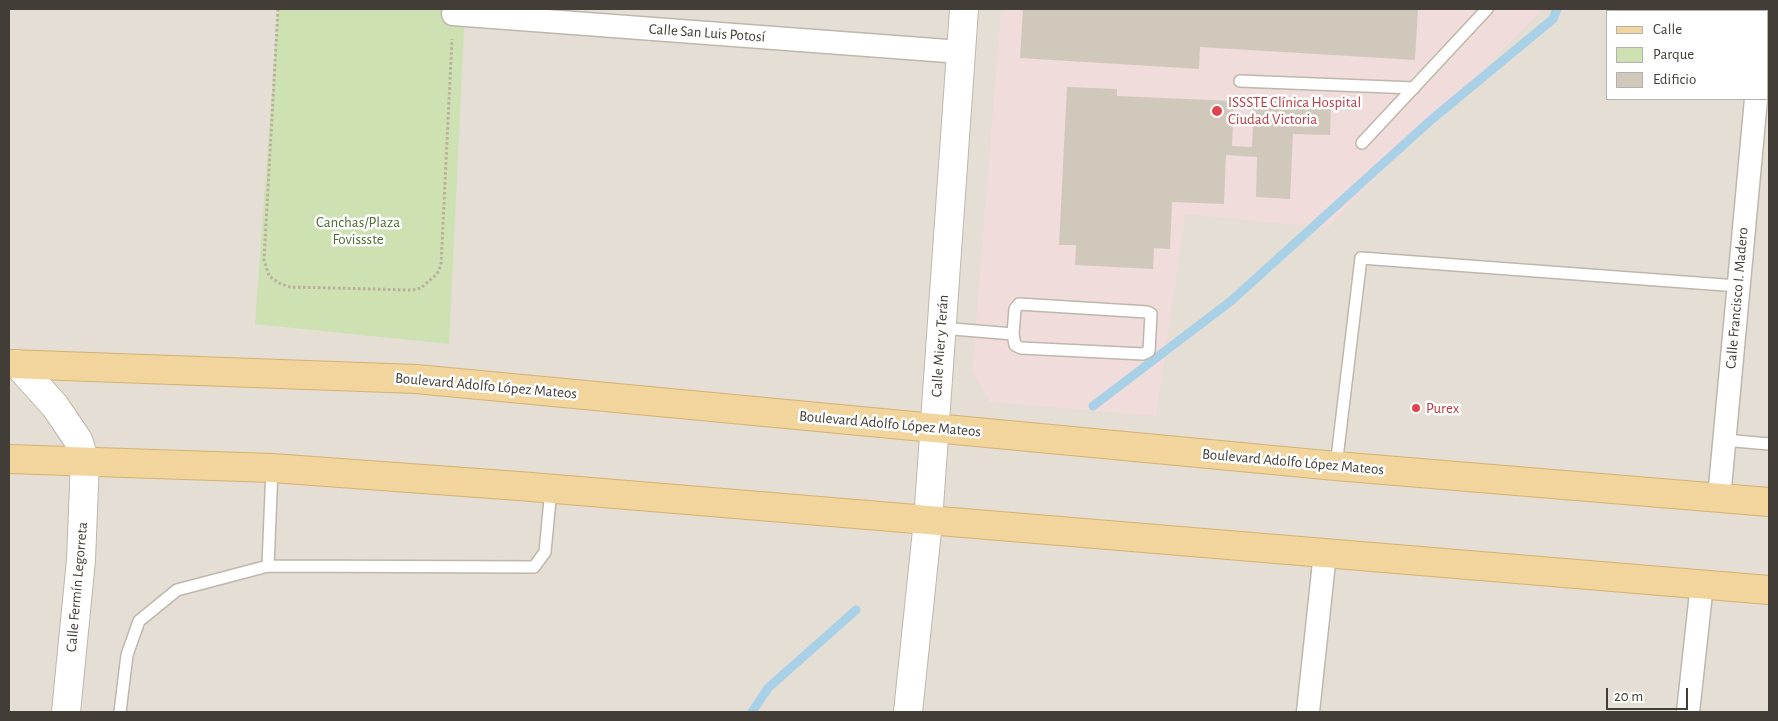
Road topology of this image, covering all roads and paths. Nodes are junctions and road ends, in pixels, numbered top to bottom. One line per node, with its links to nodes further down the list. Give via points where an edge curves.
1 (278, 9): 4 (path, via 264,260 269,276 290,287 413,290 421,288 437,274 441,265)
2 (964, 9): 5 (street, Calle Mier y Terán)
3 (1487, 9): 7 (lane)
4 (453, 14): 5 (street, Calle San Luis Potosí)
5 (961, 52): 11 (street, Calle Mier y Terán)
6 (1240, 81): 7 (lane)
7 (1414, 88): 9 (lane)
8 (1756, 100): 10 (street, Calle Francisco I. Madero)
9 (1362, 143)
10 (1738, 286): 15 (street, Calle Francisco I. Madero); 19 (lane, via 1361,258)
11 (941, 328): 12 (lane); 14 (street, Calle Mier y Terán)
12 (1013, 334): 12 (lane, via 1015,309 1019,304 1151,314 1149,351 1143,354 1021,348 1015,345)
13 (13, 364): 14 (main road, Boulevard Adolfo López Mateos, via 416,379); 18 (street, via 55,406 78,440)
14 (934, 428): 19 (main road, Boulevard Adolfo López Mateos); 24 (street, Calle Mier y Terán)
15 (1724, 440): 16 (lane); 22 (street, Calle Francisco I. Madero)
16 (1769, 444)
17 (9, 459): 18 (main road)
18 (86, 461): 20 (main road); 29 (street, Calle Fermín Legorreta, via 81,560)
19 (1336, 466): 22 (main road, Boulevard Adolfo López Mateos)
20 (272, 468): 21 (main road); 26 (lane)
21 (551, 489): 24 (main road); 26 (lane, via 545,552 534,566)
22 (1719, 498): 23 (main road, Boulevard Adolfo López Mateos)
23 (1769, 502)
24 (928, 521): 25 (main road); 31 (street, Calle Mier y Terán)
25 (1325, 553): 27 (main road); 32 (street)
26 (268, 566): 30 (lane, via 177,590 139,620 127,655)
27 (1702, 584): 28 (main road); 33 (street)
28 (1769, 590)
29 (66, 712)
30 (120, 712)
31 (908, 712)
32 (1308, 712)
33 (1688, 712)

